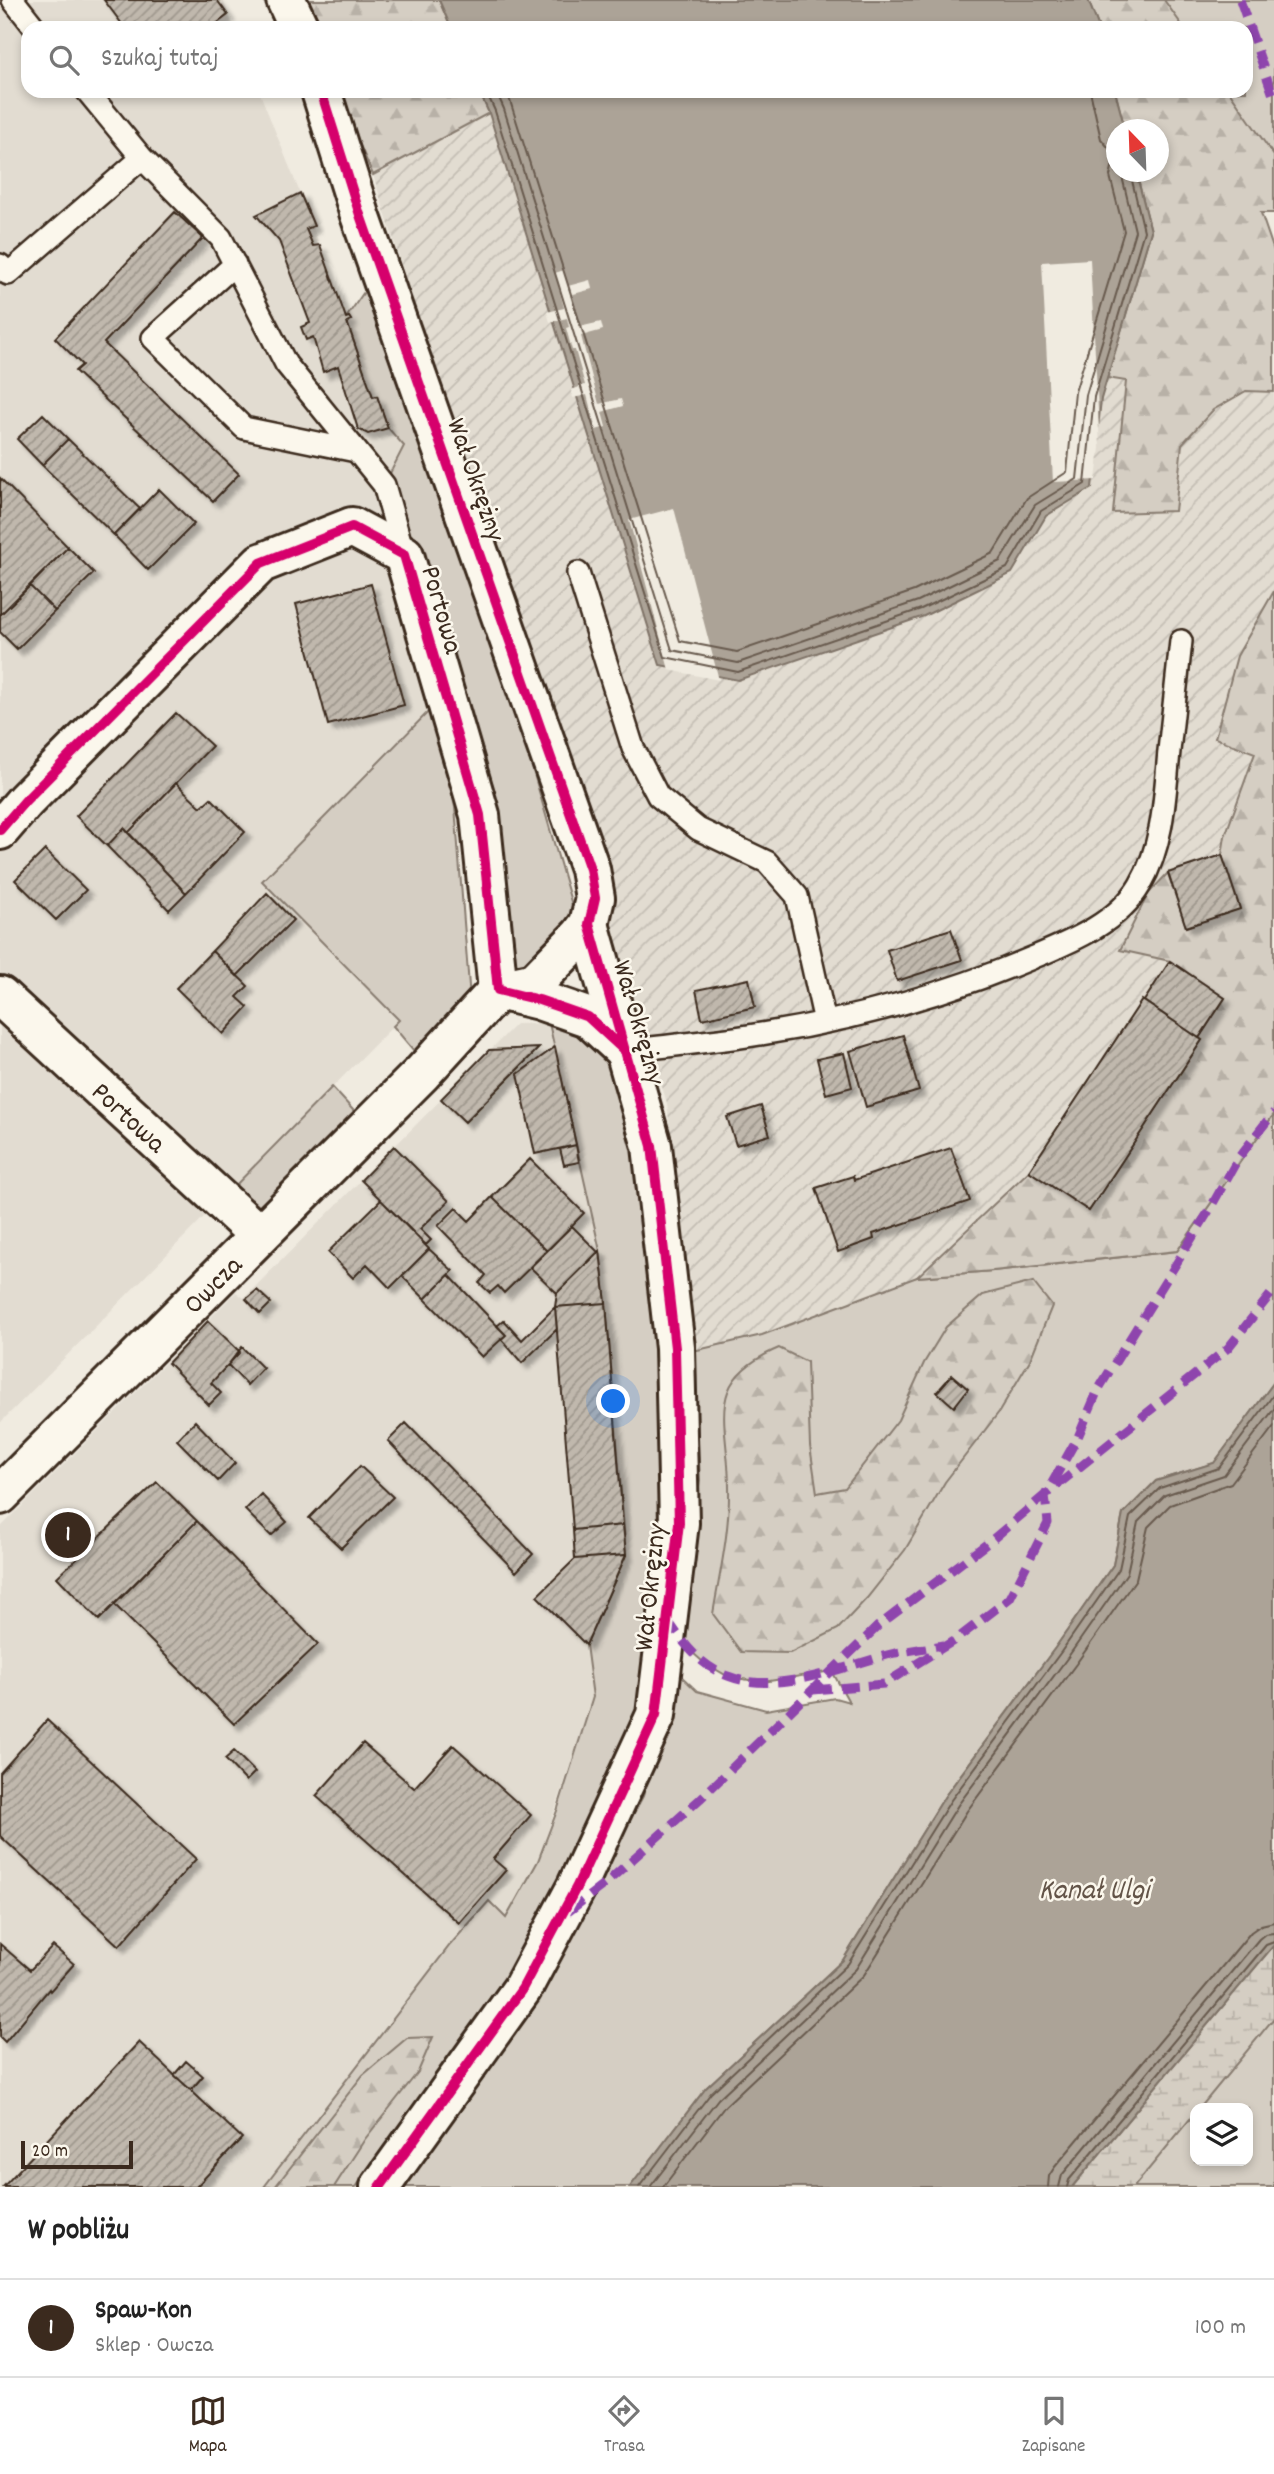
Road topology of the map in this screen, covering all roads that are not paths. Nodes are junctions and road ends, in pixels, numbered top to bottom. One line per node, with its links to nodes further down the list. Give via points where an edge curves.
1 (12, 0): 3 (lane); 4 (lane)
2 (286, 0): 5 (street)
3 (0, 15)
4 (29, 21)
5 (296, 21)
6 (93, 98): 8 (lane)
7 (323, 98): 16 (street, Wał Okrężny, via 590,869 595,898)
8 (142, 158): 9 (lane, via 221,238); 10 (lane, via 8,274)
9 (234, 264): 11 (lane, via 286,364); 11 (lane, via 153,338 244,428)
10 (0, 265)
11 (356, 451): 12 (lane, via 384,485)
12 (404, 555): 15 (street, Portowa, via 352,527 261,563); 17 (street, Portowa, via 481,815)
13 (578, 573): 19 (lane, via 633,748 659,796 698,829 767,862 797,896)
14 (1181, 641): 19 (lane, via 1163,812 1150,864 1122,907 1073,941 990,975)
15 (0, 830)
16 (589, 924): 17 (street, Wał Okrężny, via 535,982); 20 (street, Wał Okrężny)
17 (498, 990): 20 (street, via 588,1017); 21 (street, Owcza, via 422,1073)
18 (0, 996): 21 (street, Portowa)
19 (825, 1022): 20 (lane)
20 (625, 1051): 23 (street, Wał Okrężny, via 652,1146 675,1348 679,1523 656,1715 578,1886 522,1989)
21 (259, 1235): 22 (street, Owcza)
22 (0, 1495)
23 (380, 2187)

